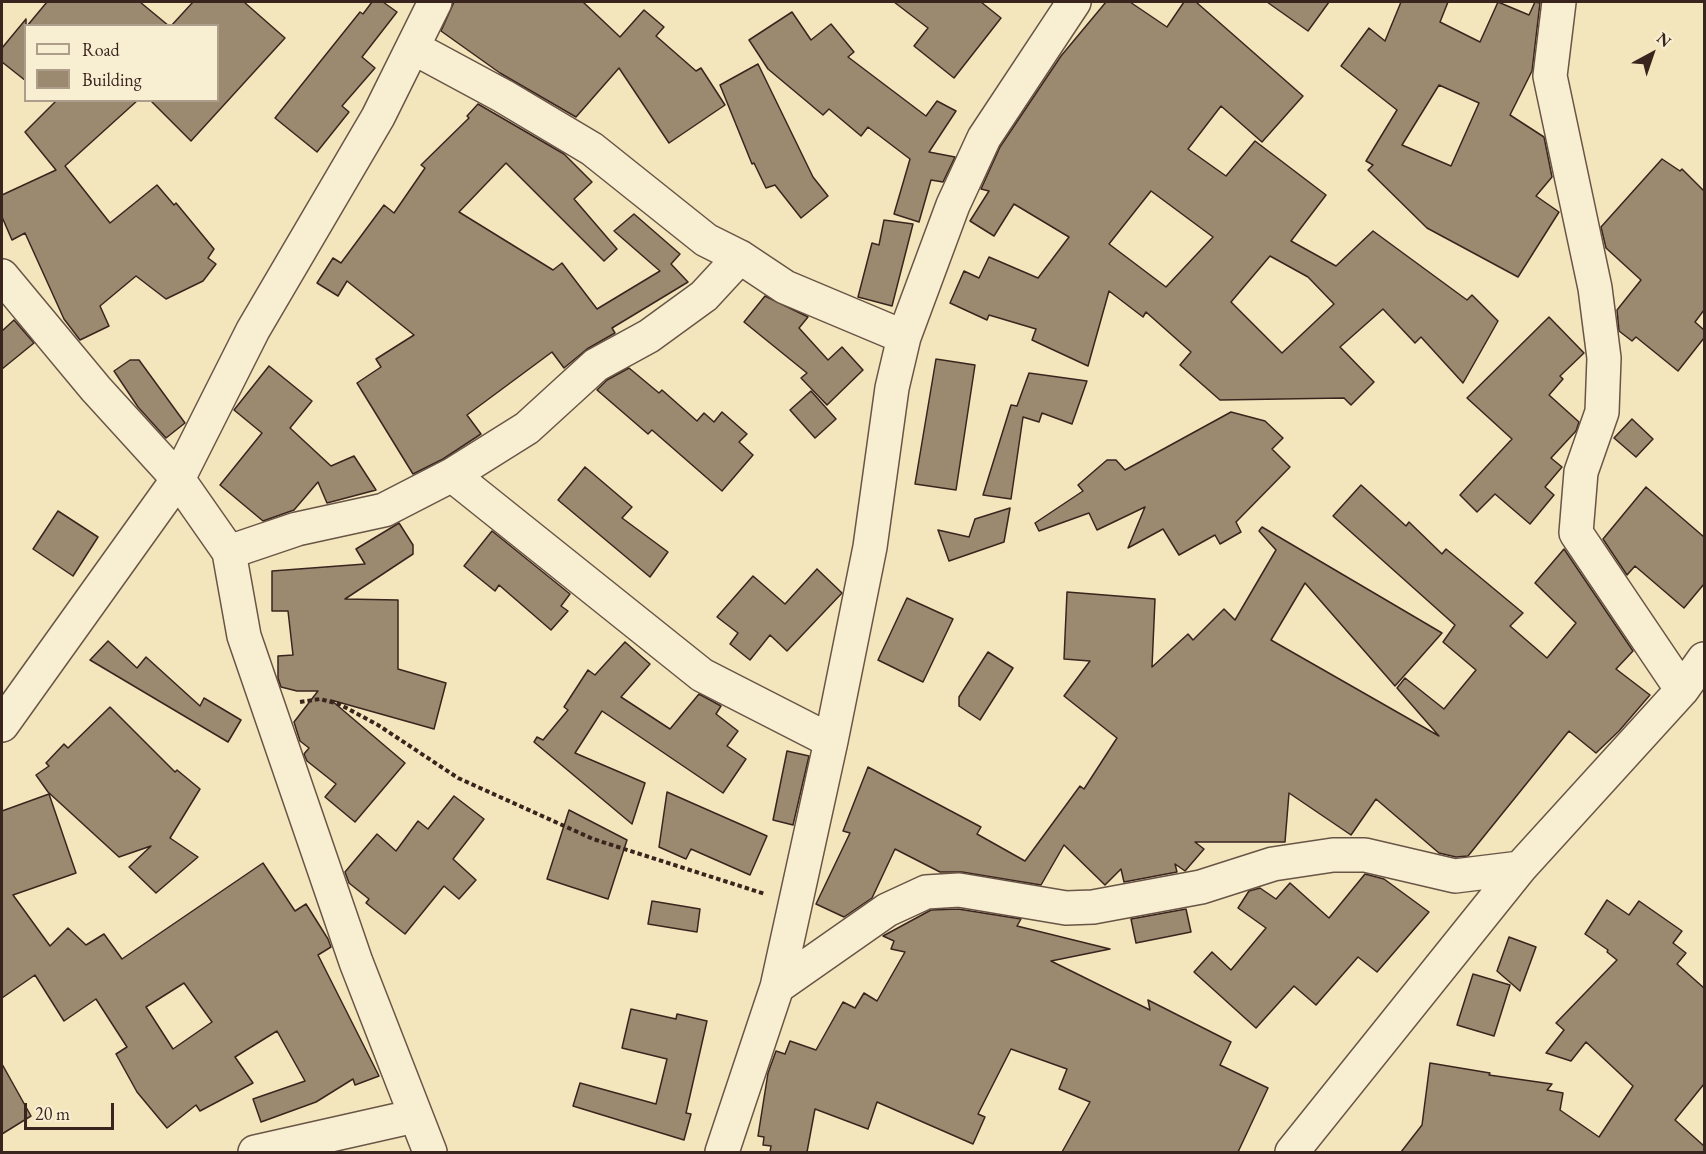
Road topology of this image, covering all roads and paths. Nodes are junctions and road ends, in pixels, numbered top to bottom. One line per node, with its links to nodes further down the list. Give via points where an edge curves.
1 (435, 2): 4 (street)
2 (1074, 2): 7 (street, via 984,138 953,206)
3 (1559, 2): 12 (street, via 1550,76 1594,288 1604,358 1602,412 1581,472 1576,533)
4 (414, 48): 5 (street, via 592,150 706,240); 9 (street, via 253,330)
5 (740, 256): 7 (street, via 785,287); 8 (street, via 704,296 650,336 596,365 526,428)
6 (2, 276): 9 (street)
7 (904, 338): 15 (street, via 892,388 870,547)
8 (452, 475): 10 (street, via 384,510 297,529); 15 (street, via 702,675)
9 (178, 479): 10 (street); 14 (street)
10 (229, 552): 13 (street, via 244,636)
11 (1704, 659): 12 (street)
12 (1682, 690): 16 (street)
13 (269, 705): 17 (path, via 329,701 378,725 458,778 593,839); 19 (street, via 356,962)
14 (2, 725)
15 (831, 741): 17 (street)
16 (1520, 868): 18 (street, via 1455,876 1365,855 1333,855 1273,864 1201,887 1075,908 959,890 926,892 887,910); 23 (street)
17 (794, 903): 18 (street)
18 (777, 987): 22 (street)
19 (415, 1116): 20 (street); 21 (street)
20 (255, 1152)
21 (430, 1152)
22 (722, 1152)
23 (1292, 1152)

